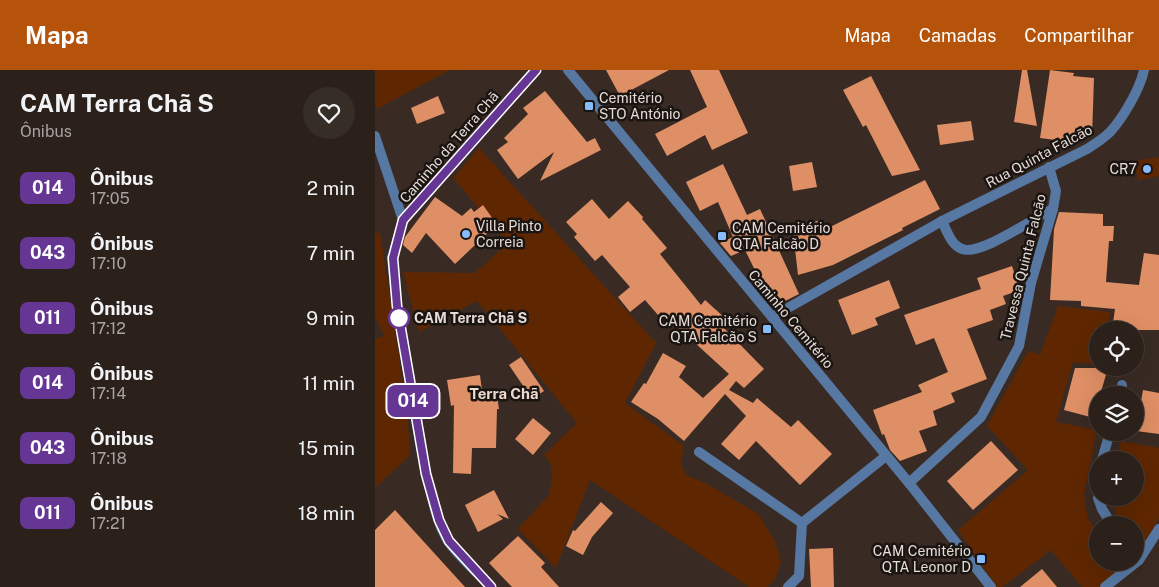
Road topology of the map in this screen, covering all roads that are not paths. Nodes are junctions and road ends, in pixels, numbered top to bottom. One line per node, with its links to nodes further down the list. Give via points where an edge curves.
1 (536, 70): 7 (street, Caminho da Terra Chã)
2 (569, 70): 9 (street, Caminho Cemitério)
3 (1144, 70): 5 (street, Rua Quinta Falcão, via 1138,90 1110,132 1087,149)
4 (375, 136): 7 (street)
5 (1049, 167): 6 (street, Travessa Quinta Falcão, via 1056,191); 8 (street, Rua Quinta Falcão)
6 (1053, 209): 8 (street, via 996,240 970,250 953,243); 12 (street, Travessa Quinta Falcão, via 1031,283 1019,346 981,417)
7 (403, 220): 17 (street, via 393,258 397,306 426,474 439,520 449,541)
8 (942, 221): 9 (street, Rua Quinta Falcão)
9 (772, 317): 11 (street, Caminho Cemitério)
10 (699, 452): 13 (street)
11 (886, 456): 12 (street, Caminho Cemitério); 13 (street)
12 (909, 483): 19 (street, Caminho Cemitério)
13 (801, 523): 18 (street, via 799,576)
14 (1159, 529): 15 (street)
15 (1144, 549)
16 (1123, 571): 20 (street)
17 (491, 587)
18 (788, 587)
19 (991, 587)
20 (1105, 587)

